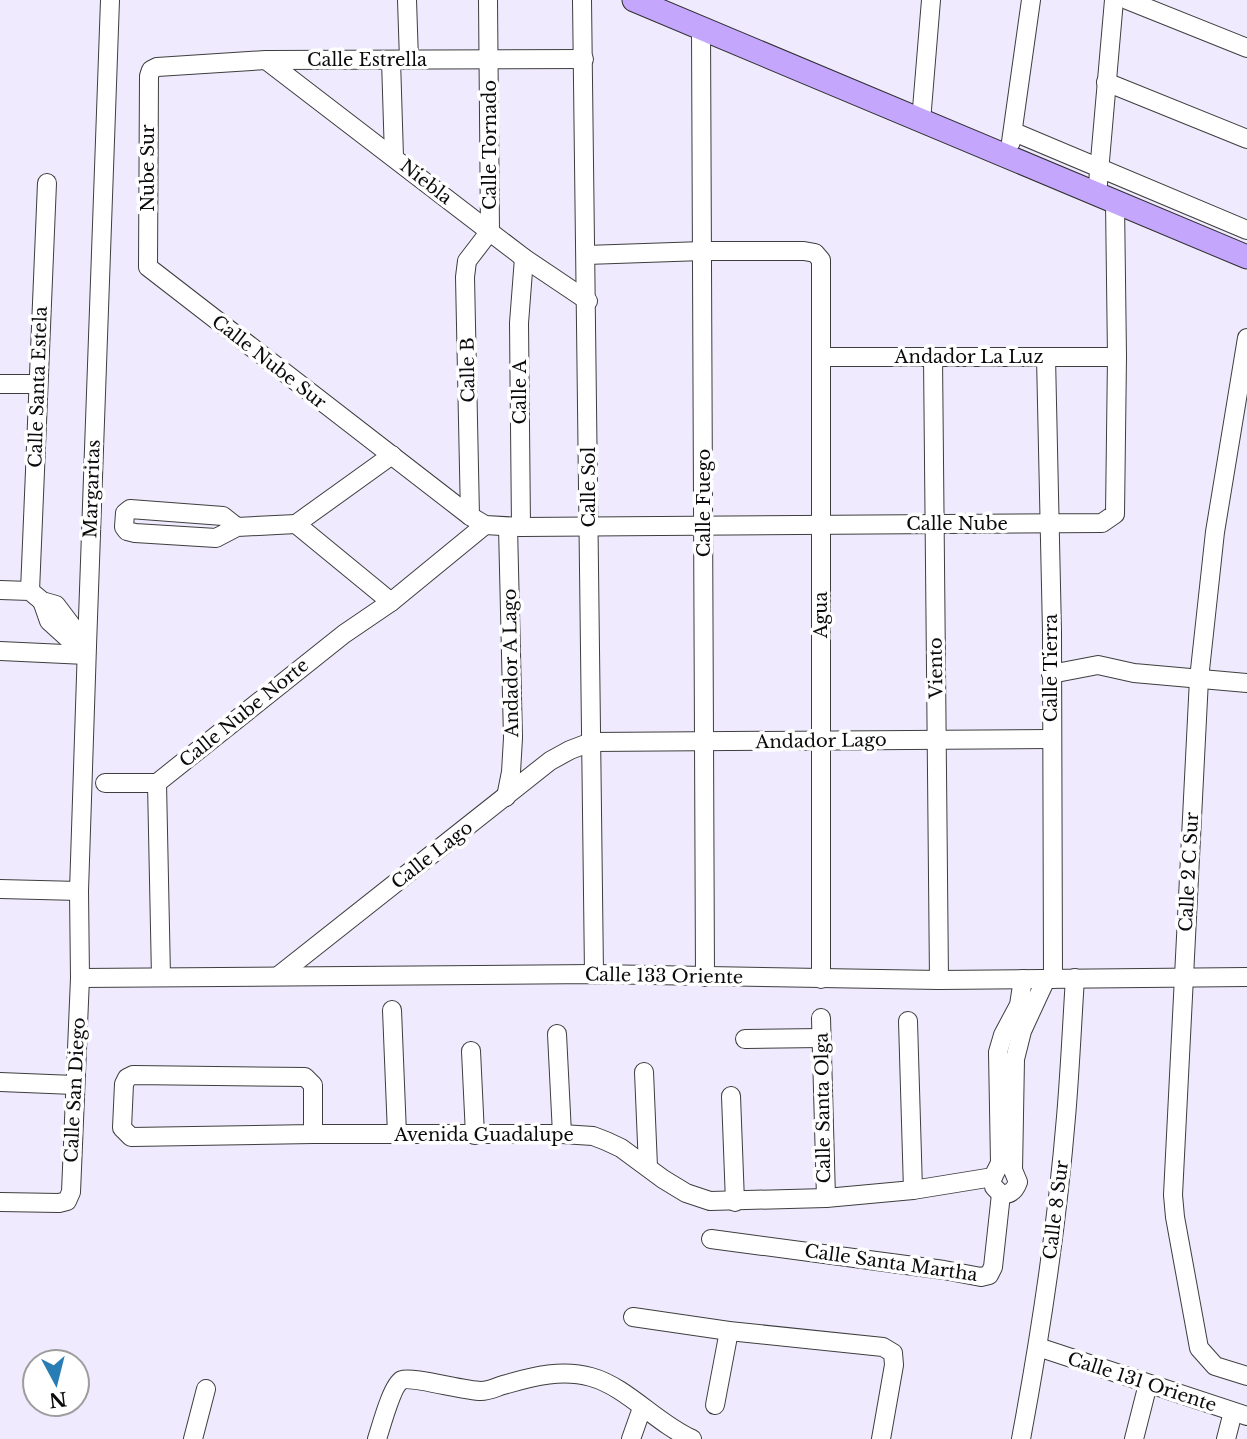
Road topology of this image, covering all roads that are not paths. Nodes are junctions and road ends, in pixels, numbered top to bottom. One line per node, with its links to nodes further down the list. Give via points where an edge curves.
1 (110, 0): 54 (street, Margaritas)
2 (407, 0): 14 (street)
3 (488, 0): 15 (street, Calle Tornado)
4 (582, 0): 12 (street, Calle Sol)
5 (635, 0): 10 (main road)
6 (931, 0): 18 (street)
7 (1031, 0): 19 (street)
8 (1114, 0): 17 (street, Calle Nube)
9 (1127, 0): 11 (street)
10 (701, 28): 18 (main road); 28 (street, Calle Fuego)
11 (1247, 48)
12 (584, 59): 15 (street, Calle Estrella); 29 (street, Calle Sol)
13 (266, 60): 14 (street, Calle Estrella); 16 (street, Calle Estrella); 21 (street, Niebla)
14 (400, 60): 15 (street, Calle Estrella); 21 (street)
15 (489, 60): 27 (street, Calle Tornado)
16 (151, 70): 32 (street, Nube Sur)
17 (1106, 82): 20 (street); 23 (street, Calle Nube)
18 (921, 121): 22 (main road)
19 (1014, 132): 22 (street); 23 (street)
20 (1247, 139)
21 (394, 157): 27 (street, Niebla)
22 (1007, 157): 25 (main road)
23 (1100, 168): 25 (street, Calle Nube); 26 (street)
24 (47, 183): 40 (street, Calle Santa Estela)
25 (1106, 198): 30 (main road); 38 (street, Calle Nube)
26 (1247, 230)
27 (490, 232): 31 (street, Niebla); 42 (street, Calle B, via 467,261 465,276)
28 (703, 251): 29 (street); 35 (street, Agua, via 815,253 821,260); 47 (street, Calle Fuego)
29 (586, 255): 33 (street, Calle Sol)
30 (1247, 257)
31 (524, 258): 33 (street, Niebla); 49 (street, Calle A)
32 (148, 267): 41 (street, Calle Nube Sur)
33 (587, 301): 50 (street, Calle Sol)
34 (1247, 338): 57 (street, Calle 2 C Sur, via 1215,532)
35 (821, 357): 36 (street, Andador La Luz); 46 (street, Agua)
36 (933, 357): 37 (street, Andador La Luz); 45 (street, Viento)
37 (1046, 357): 38 (street, Andador La Luz); 43 (street, Calle Tierra)
38 (1117, 357): 43 (street, Calle Nube, via 1115,514 1102,523)
39 (0, 384): 40 (street)
40 (38, 384): 52 (street, Calle Santa Estela)
41 (392, 455): 42 (street, Calle Nube Sur); 44 (street)
42 (477, 521): 49 (street, Calle Nube); 53 (street, Calle Nube Norte)
43 (1050, 523): 45 (street, Calle Nube); 56 (street, Calle Tierra)
44 (296, 524): 48 (street); 53 (street)
45 (935, 524): 46 (street, Calle Nube); 60 (street, Viento)
46 (821, 525): 47 (street, Calle Nube); 61 (street, Agua)
47 (704, 526): 50 (street, Calle Nube); 63 (street, Calle Fuego)
48 (237, 527): 48 (street, via 223,516 130,509 124,527 135,533 216,538)
49 (514, 527): 50 (street, Calle Nube); 66 (street, Andador A Lago, via 513,738)
50 (589, 527): 62 (street, Calle Sol)
51 (0, 590): 52 (street)
52 (36, 596): 54 (street, via 49,621)
53 (391, 602): 65 (street, Calle Nube Norte)
54 (87, 650): 55 (street); 68 (street, Margaritas)
55 (0, 651)
56 (1051, 674): 57 (street, via 1098,665 1134,674); 59 (street, Calle Tierra)
57 (1199, 679): 58 (street); 72 (street, Calle 2 C Sur)
58 (1247, 683)
59 (1051, 739): 60 (street, Andador Lago); 79 (street, Calle Tierra)
60 (937, 740): 61 (street, Andador Lago); 80 (street, Viento)
61 (822, 741): 63 (street, Andador Lago); 77 (street, Agua)
62 (591, 742): 63 (street, Andador Lago); 66 (street, Calle Lago, via 551,761); 69 (street, Calle Sol)
63 (705, 742): 75 (street, Calle Fuego)
64 (105, 783): 65 (street)
65 (157, 783): 71 (street)
66 (506, 797): 70 (street, Calle Lago)
67 (0, 889): 68 (street)
68 (79, 891): 74 (street, Margaritas)
69 (594, 974): 70 (street, Calle 133 Oriente); 75 (street, Calle 133 Oriente)
70 (278, 976): 71 (street, Calle 133 Oriente)
71 (160, 977): 74 (street, Calle 133 Oriente)
72 (1182, 977): 73 (street, Calle 133 Oriente); 76 (street, Calle 133 Oriente); 108 (street, Calle 2 C Sur, via 1173,1206 1199,1349 1215,1366)
73 (1247, 977)
74 (80, 978): 91 (street, Calle San Diego)
75 (705, 978): 77 (street, Calle 133 Oriente)
76 (1075, 978): 79 (street, Calle 133 Oriente); 107 (street, Calle 8 Sur, via 1065,1129)
77 (821, 979): 80 (street, Calle 133 Oriente)
78 (1023, 979): 79 (street, Calle 133 Oriente); 80 (street, Calle 133 Oriente); 86 (street)
79 (1049, 979): 86 (street)
80 (939, 980)
81 (392, 1010): 94 (street)
82 (821, 1018): 85 (street, Calle Santa Olga)
83 (908, 1021): 99 (street)
84 (557, 1034): 95 (street)
85 (821, 1038): 87 (street); 101 (street, Calle Santa Olga)
86 (1011, 1038): 98 (street, via 999,1052 1000,1163); 100 (street, Calle Santa Martha, via 1015,1059 1013,1170 1018,1182)
87 (745, 1039)
88 (471, 1051): 96 (street)
89 (644, 1072): 97 (street)
90 (0, 1082): 91 (street)
91 (74, 1085): 102 (street, Calle San Diego, via 71,1192 67,1200)
92 (731, 1096): 103 (street)
93 (313, 1134): 93 (street, Avenida Guadalupe, via 313,1085 305,1077 133,1075 124,1084 122,1128 131,1137); 94 (street, Avenida Guadalupe)
94 (397, 1134): 96 (street, Avenida Guadalupe)
95 (562, 1134): 96 (street, Avenida Guadalupe); 97 (street, Avenida Guadalupe, via 593,1136)
96 (475, 1135)
97 (649, 1167): 103 (street, Avenida Guadalupe, via 695,1196)
98 (993, 1177): 99 (street, Avenida Guadalupe); 100 (street, via 994,1187)
99 (913, 1191): 101 (street, Avenida Guadalupe)
100 (1006, 1193): 104 (street, Calle Santa Martha, via 993,1268 981,1277)
101 (826, 1198): 103 (street, Avenida Guadalupe)
102 (0, 1202)
103 (734, 1202)
104 (711, 1240)
105 (633, 1317): 106 (street)
106 (729, 1331): 111 (street); 118 (street, via 883,1348 893,1353)
107 (1038, 1347): 109 (street, Calle 131 Oriente); 119 (street, Calle 8 Sur)
108 (1247, 1376)
109 (1148, 1384): 113 (street, Calle 131 Oriente); 120 (street)
110 (206, 1389): 114 (street)
111 (715, 1405)
112 (642, 1408): 115 (street, via 612,1387 570,1372 523,1379 486,1391 402,1380 395,1387); 116 (street); 117 (street)
113 (1240, 1414): 121 (street)
114 (193, 1439)
115 (377, 1439)
116 (631, 1439)
117 (692, 1439)
118 (881, 1439)
119 (1021, 1439)
120 (1133, 1439)
121 (1226, 1439)

